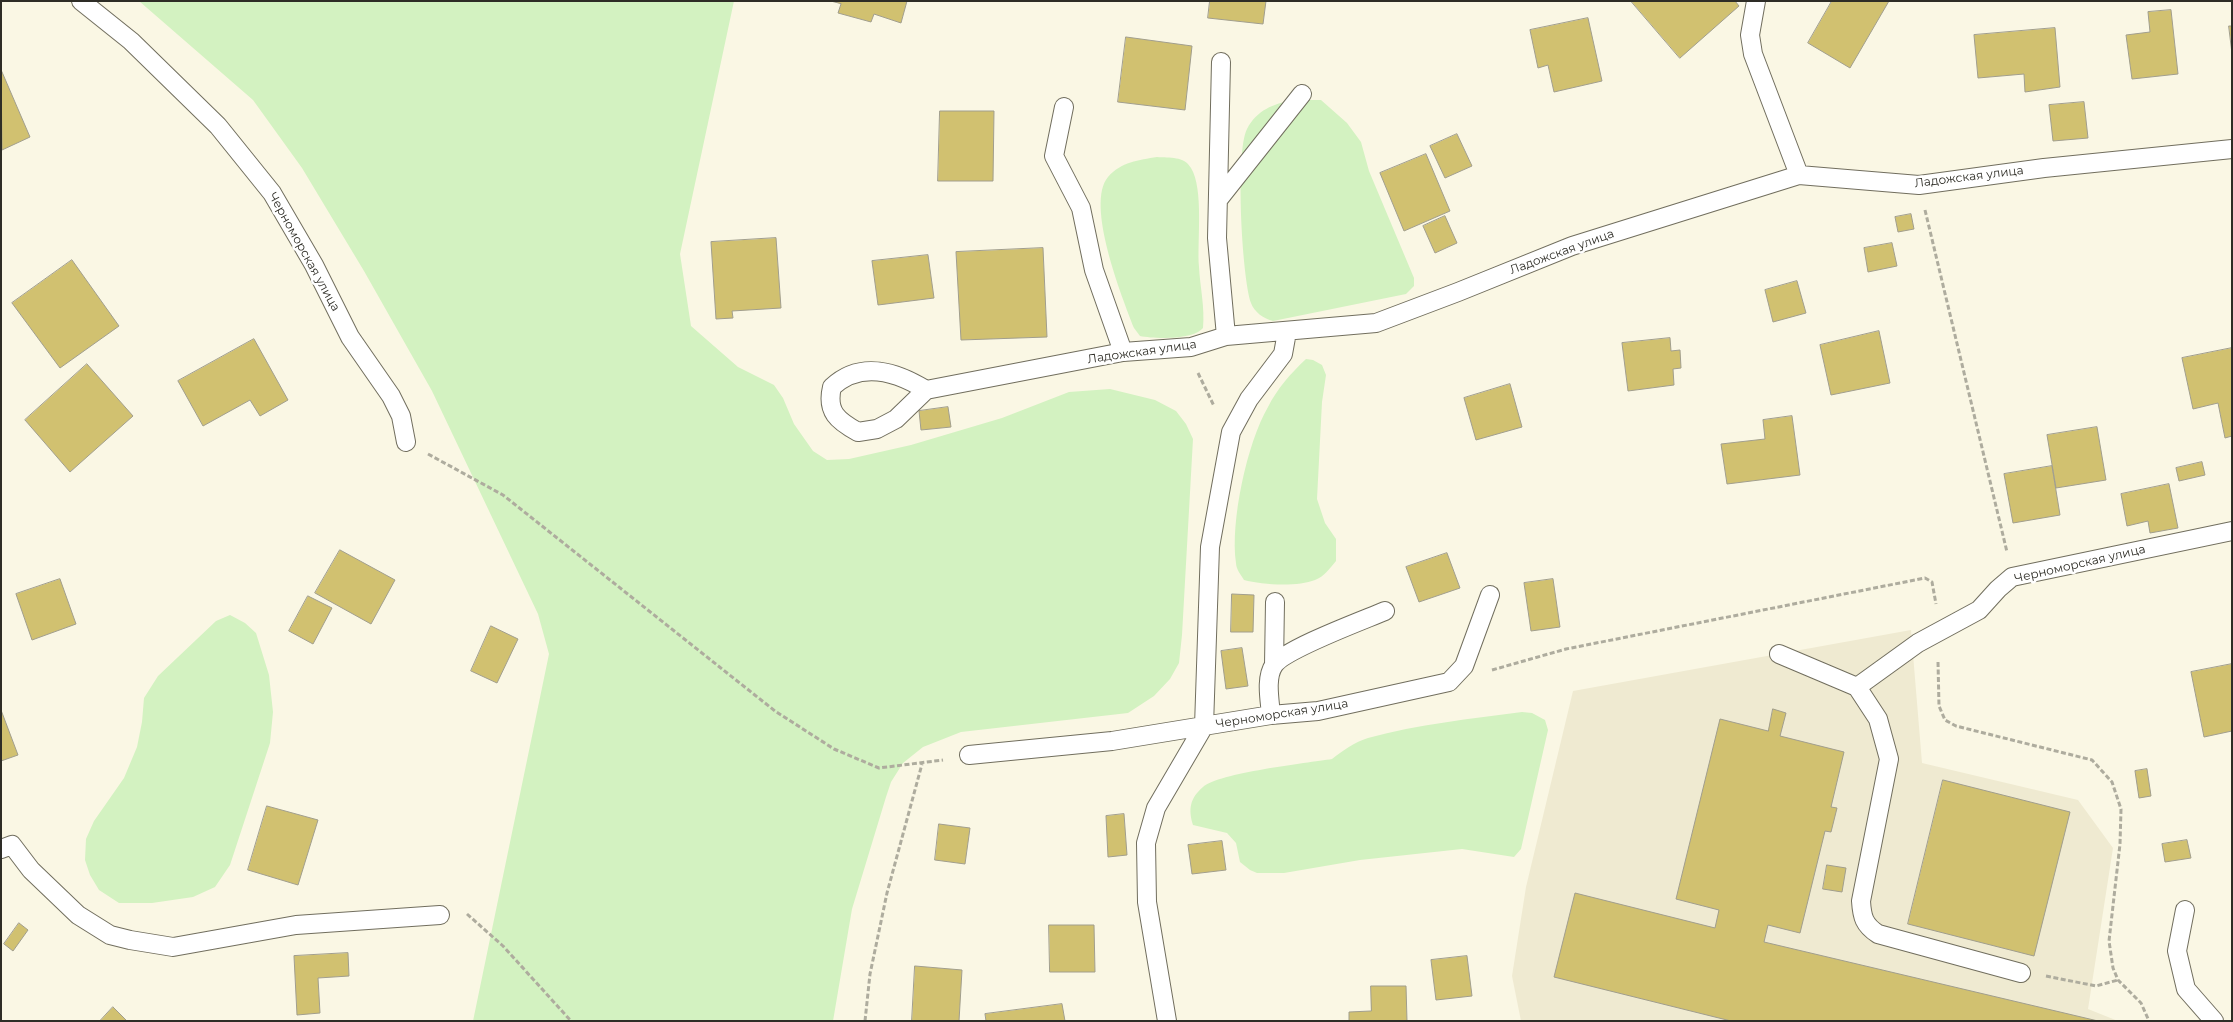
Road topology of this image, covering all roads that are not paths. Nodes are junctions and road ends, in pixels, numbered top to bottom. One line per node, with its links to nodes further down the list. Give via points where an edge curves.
1 (81, 1): 13 (lane, Черноморская улица, via 132,42 218,126 272,193 314,265 350,337 391,396 401,416)
2 (1756, 1): 7 (lane, via 1750,35 1753,54)
3 (1222, 62): 8 (lane)
4 (1302, 94): 8 (lane)
5 (1064, 106): 11 (lane, via 1054,156 1081,208 1094,270)
6 (2232, 149): 7 (lane, Ладожская улица, via 2044,168 1919,185)
7 (1798, 175): 9 (lane, Ладожская улица, via 1572,246 1376,323)
8 (1218, 200): 10 (lane, via 1217,238)
9 (1287, 332): 10 (lane, Ладожская улица); 22 (lane, via 1283,354 1249,399 1231,432 1210,547)
10 (1226, 336): 11 (lane, Ладожская улица, via 1191,347)
11 (1122, 352): 12 (lane, Ладожская улица)
12 (926, 390): 12 (lane, via 896,418 877,429 858,432 834,415 831,404 832,387 841,378 857,371 906,377)
13 (406, 442)
14 (2232, 531): 20 (lane, Черноморская улица, via 2012,577 1979,610 1940,630)
15 (1490, 594): 21 (lane, Черноморская улица, via 1464,666 1449,682 1318,711)
16 (1275, 602): 19 (lane)
17 (1385, 611): 19 (lane, via 1290,652)
18 (1780, 654): 20 (lane)
19 (1274, 665): 21 (lane, via 1269,693)
20 (1856, 687): 27 (lane, via 1878,719 1889,759 1861,901 1862,918 1868,928 1878,934)
21 (1271, 715): 22 (lane, Черноморская улица)
22 (1204, 726): 23 (lane, Черноморская улица, via 1112,741); 28 (lane, via 1156,808 1146,843 1148,902)
23 (969, 756)
24 (1, 850): 26 (lane, via 12,845 31,870 78,915 110,935 173,947 296,925)
25 (2184, 910): 29 (lane, via 2177,951 2186,989)
26 (440, 915)
27 (2020, 972)
28 (1166, 1021)
29 (2214, 1021)

